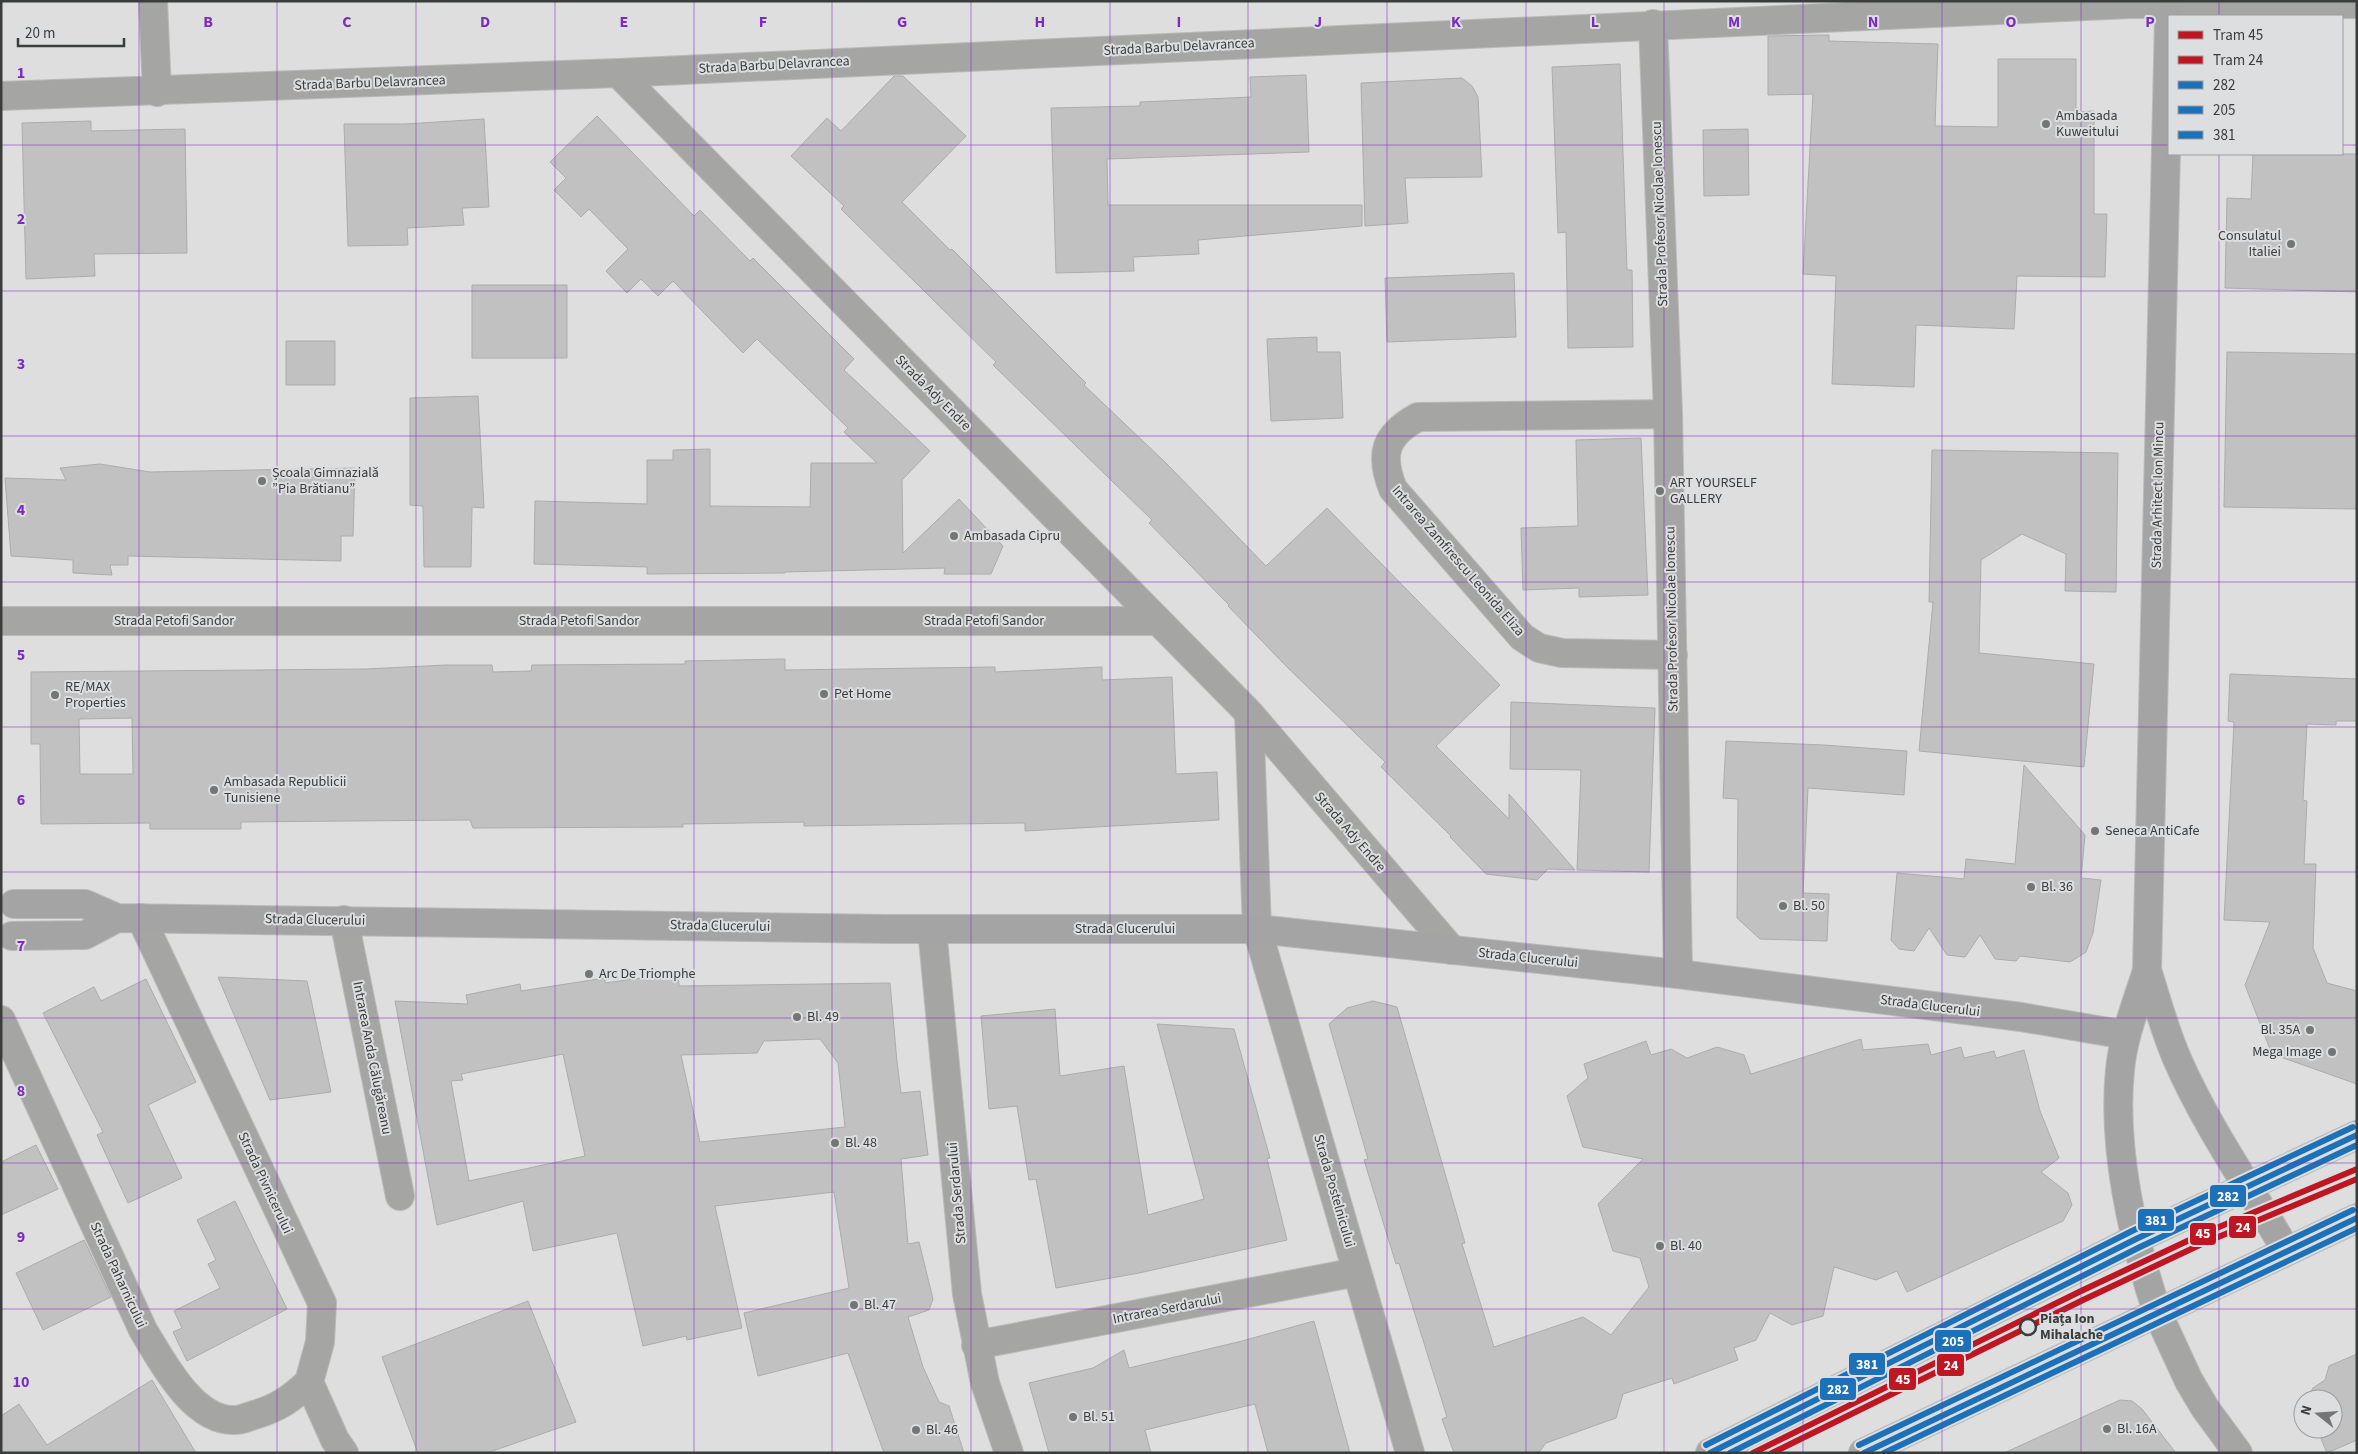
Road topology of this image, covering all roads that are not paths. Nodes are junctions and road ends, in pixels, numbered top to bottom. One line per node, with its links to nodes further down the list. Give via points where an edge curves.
1 (154, 1): 7 (street)
2 (2357, 4): 3 (street, Strada Barbu Delavrancea)
3 (2169, 10): 4 (street, Strada Barbu Delavrancea)
4 (1653, 24): 6 (street, Strada Barbu Delavrancea); 9 (street, Strada Profesor Nicolae Ionescu)
5 (2168, 54): 21 (street, Strada Arhitect Ion Mincu)
6 (618, 72): 7 (street, Strada Barbu Delavrancea); 11 (street, Strada Ady Endre)
7 (157, 92): 8 (street, Strada Barbu Delavrancea)
8 (1, 96)
9 (1668, 414): 12 (street, Strada Profesor Nicolae Ionescu); 12 (street, Intrarea Zamfirescu Leonida Eliza, via 1418,417 1399,428 1389,444 1385,468 1393,489 1522,637 1539,648 1562,653)
10 (1, 621): 11 (street, Strada Petofi Sandor)
11 (1157, 621): 13 (street, Strada Ady Endre)
12 (1673, 655): 22 (street, Strada Profesor Nicolae Ionescu)
13 (1249, 713): 18 (street); 20 (street, Strada Ady Endre)
14 (8, 894): 15 (street, Strada Clucerului, via 85,904); 19 (street, via 16,916)
15 (129, 918): 16 (street, Strada Clucerului); 19 (street, Strada Clucerului, via 85,934); 34 (street, Strada Pivnicerului, via 322,1303 320,1342)
16 (344, 920): 17 (street, Strada Clucerului); 27 (street, Intrarea Anda Călugăreanu)
17 (932, 929): 18 (street, Strada Clucerului); 33 (street, Strada Serdarului, via 967,1294)
18 (1257, 929): 20 (street, Strada Clucerului); 31 (street, Strada Postelnicului)
19 (7, 943)
20 (1452, 950): 22 (street, Strada Clucerului)
21 (2147, 970): 24 (street, Strada Arhitect Ion Mincu); 26 (street, Strada Arhitect Ion Mincu, via 2178,1060 2192,1090)
22 (1678, 974): 24 (street, Strada Clucerului, via 2021,1017)
23 (1, 1020): 34 (street, Strada Paharnicului, via 143,1330 172,1376 198,1407 217,1418 236,1420 291,1400)
24 (2126, 1035): 29 (street, Strada Arhitect Ion Mincu, via 2118,1108 2126,1185)
25 (2357, 1135): 26 (main road)
26 (2248, 1185): 29 (main road); 30 (street, Strada Arhitect Ion Mincu)
27 (400, 1196)
28 (2357, 1218): 30 (main road)
29 (2136, 1239): 32 (street, Strada Arhitect Ion Mincu, via 2143,1272); 38 (main road)
30 (2286, 1250): 32 (main road)
31 (1357, 1272): 33 (street, Intrarea Serdarului); 37 (street, Strada Postelnicului)
32 (2158, 1314): 39 (main road); 40 (street, via 2189,1382)
33 (976, 1345): 36 (street, Strada Serdarului)
34 (309, 1382): 35 (street)
35 (344, 1453)
36 (1009, 1453)
37 (1410, 1453)
38 (1710, 1453)
39 (1864, 1453)
40 (2238, 1453)

